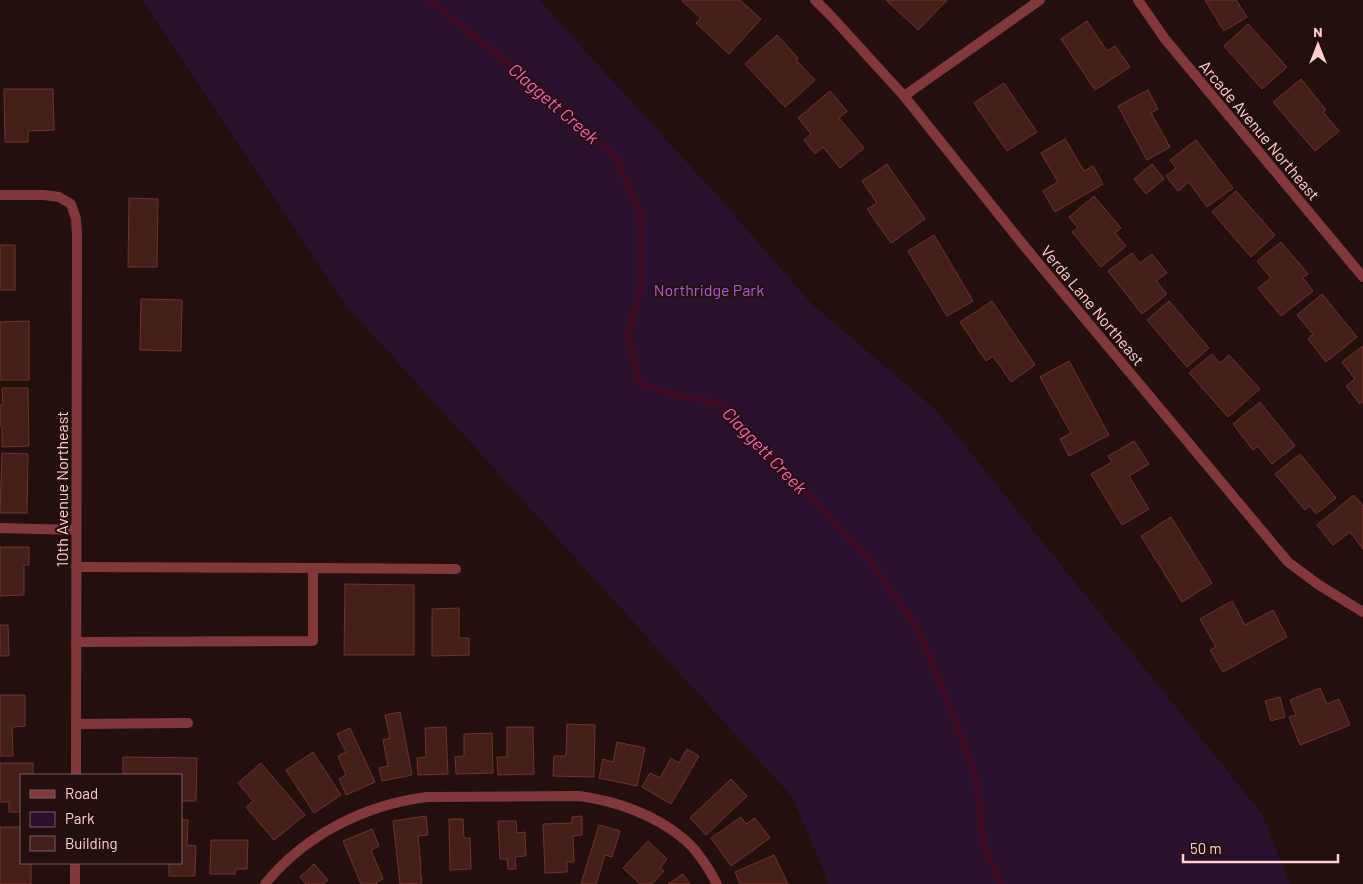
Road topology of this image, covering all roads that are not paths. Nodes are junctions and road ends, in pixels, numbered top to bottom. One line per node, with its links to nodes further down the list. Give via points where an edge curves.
1 (815, 0): 4 (street, Verda Lane Northeast)
2 (1040, 0): 4 (street)
3 (1138, 0): 6 (street, Arcade Avenue Northeast, via 1165,39)
4 (904, 96): 12 (street, Verda Lane Northeast, via 1025,247 1288,562)
5 (0, 194): 8 (street, 10th Avenue Northeast, via 60,197 71,204 76,219)
6 (1363, 277)
7 (0, 528): 8 (street)
8 (76, 530): 9 (street, 10th Avenue Northeast)
9 (76, 567): 10 (street); 13 (street, 10th Avenue Northeast)
10 (313, 568): 11 (street); 13 (street, via 313,641)
11 (456, 568)
12 (1363, 612)
13 (76, 642): 15 (street, 10th Avenue Northeast)
14 (188, 722): 15 (street)
15 (76, 724): 16 (street, 10th Avenue Northeast)
16 (76, 774)
17 (75, 864): 18 (street)
18 (75, 884)
19 (265, 884): 20 (street, via 288,860 327,830 357,815 410,799 579,796 618,804 664,825 686,841)
20 (717, 884)

